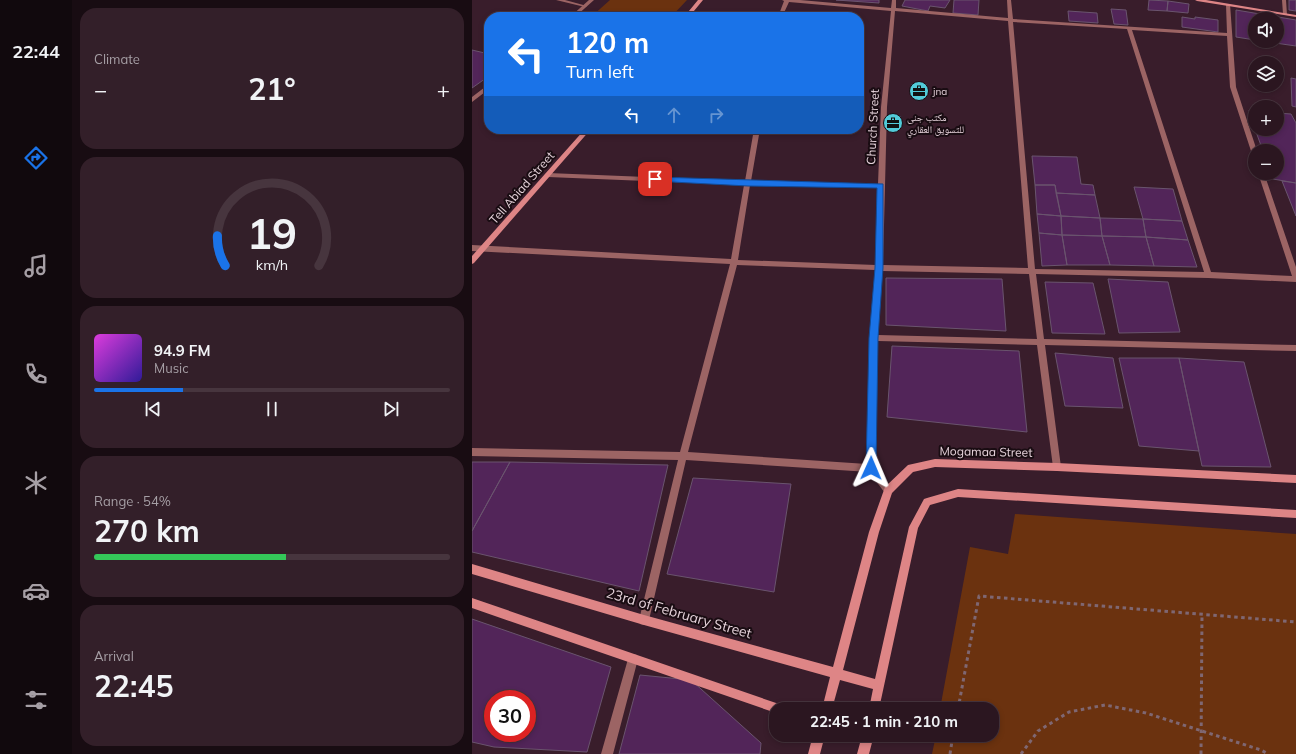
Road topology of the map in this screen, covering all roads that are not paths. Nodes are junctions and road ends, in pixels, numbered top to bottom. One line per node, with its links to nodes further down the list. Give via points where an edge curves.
1 (558, 0): 10 (street)
2 (592, 0): 10 (street)
3 (701, 0): 13 (main road)
4 (785, 0): 11 (street); 14 (street)
5 (894, 0): 11 (street, Church Street)
6 (1009, 0): 19 (street)
7 (1197, 0): 9 (main road)
8 (1284, 0): 16 (street)
9 (1228, 5): 15 (main road); 21 (street)
10 (585, 6): 12 (street)
11 (893, 10): 19 (street); 30 (street, Church Street, via 884,107)
12 (578, 12)
13 (690, 12)
14 (781, 12)
15 (1272, 12)
16 (1284, 12)
17 (1284, 14): 18 (main road)
18 (1296, 16)
19 (1012, 20): 20 (street); 36 (street)
20 (1129, 28): 21 (street); 37 (street)
21 (1230, 35): 26 (street, via 1233,87)
22 (484, 90): 23 (street)
23 (472, 100)
24 (584, 134): 27 (main road, Tell Abiad Street)
25 (756, 134): 29 (street)
26 (1252, 144)
27 (548, 175): 29 (street); 32 (main road, Tell Abiad Street)
28 (1264, 180): 38 (street)
29 (748, 183): 30 (street); 34 (street)
30 (881, 186): 35 (street, Church Street)
31 (472, 248): 32 (street)
32 (482, 249): 33 (main road, Tell Abiad Street); 34 (street)
33 (472, 261)
34 (734, 262): 35 (street); 43 (street)
35 (879, 268): 36 (street); 39 (street, Church Street)
36 (1032, 272): 37 (street); 40 (street)
37 (1208, 275): 38 (street)
38 (1296, 278)
39 (874, 338): 40 (street); 45 (street, Church Street)
40 (1041, 342): 41 (street); 44 (street)
41 (1296, 348)
42 (472, 452): 43 (street)
43 (684, 456): 45 (street); 51 (street)
44 (1057, 467): 46 (main road, Mogamaa Street); 47 (main road, Mogamaa Street, via 935,463 911,468)
45 (871, 468): 47 (street)
46 (1296, 479)
47 (888, 490): 53 (main road, Mogamaa Street, via 874,532)
48 (1296, 514): 54 (main road, via 958,493 927,502 914,527)
49 (472, 569): 51 (main road, 23rd of February Street)
50 (472, 603): 52 (main road)
51 (644, 620): 53 (main road, 23rd of February Street)
52 (633, 659): 57 (main road); 60 (street)
53 (837, 672): 54 (main road, 23rd of February Street); 55 (main road, Mogamaa Street)
54 (879, 685): 56 (main road)
55 (829, 702)
56 (875, 702)
57 (769, 705)
58 (817, 742): 61 (main road)
59 (866, 742): 62 (main road)
60 (607, 754)
61 (814, 754)
62 (863, 754)

